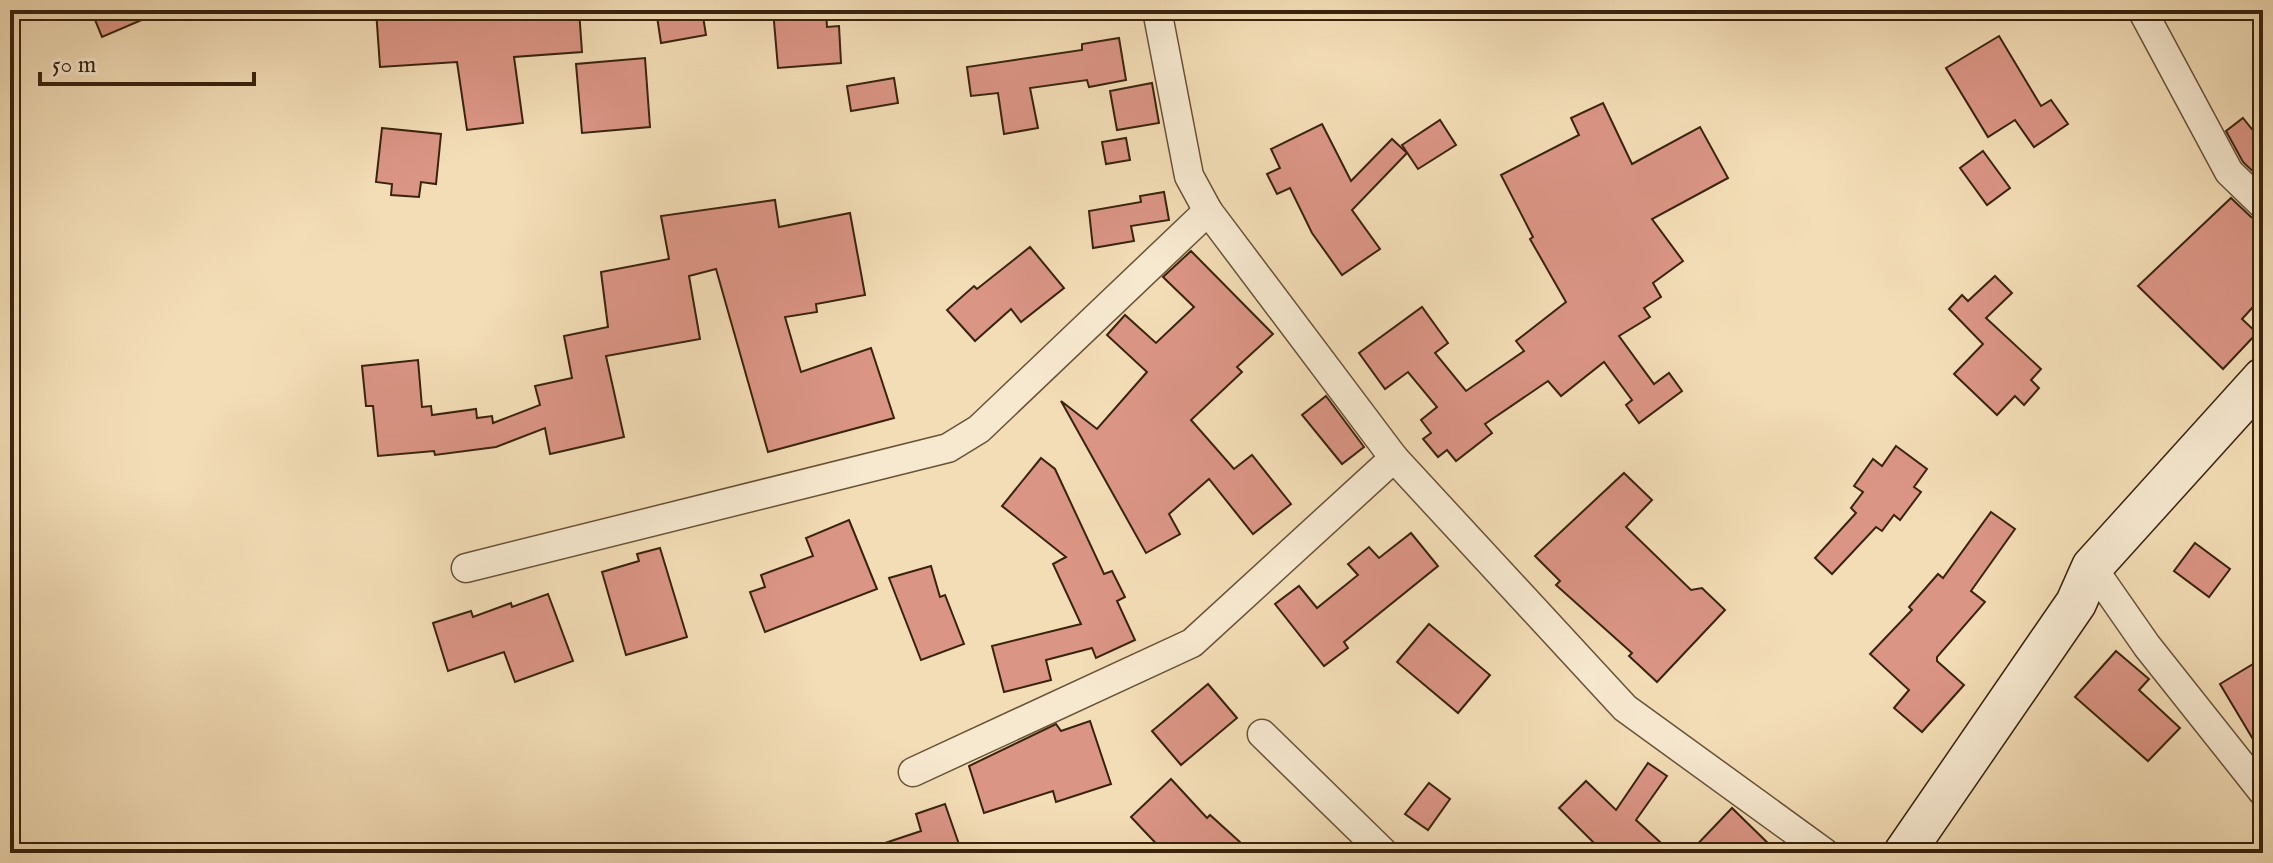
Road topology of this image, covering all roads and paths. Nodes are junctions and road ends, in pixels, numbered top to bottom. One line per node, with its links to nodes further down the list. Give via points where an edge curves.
1 (1157, 10): 4 (street, via 1189,176)
2 (2142, 10): 3 (street, via 2229,172)
3 (2263, 205)
4 (1208, 211): 6 (street); 8 (street, via 979,429 948,448)
5 (2263, 378): 7 (street)
6 (1394, 458): 10 (street, via 1192,643); 13 (street, via 1625,708)
7 (2092, 567): 11 (street, via 2147,646); 14 (street, via 2076,603)
8 (466, 568)
9 (1262, 734): 12 (street)
10 (913, 772)
11 (2263, 792)
12 (1384, 853)
13 (1825, 853)
14 (1904, 853)

